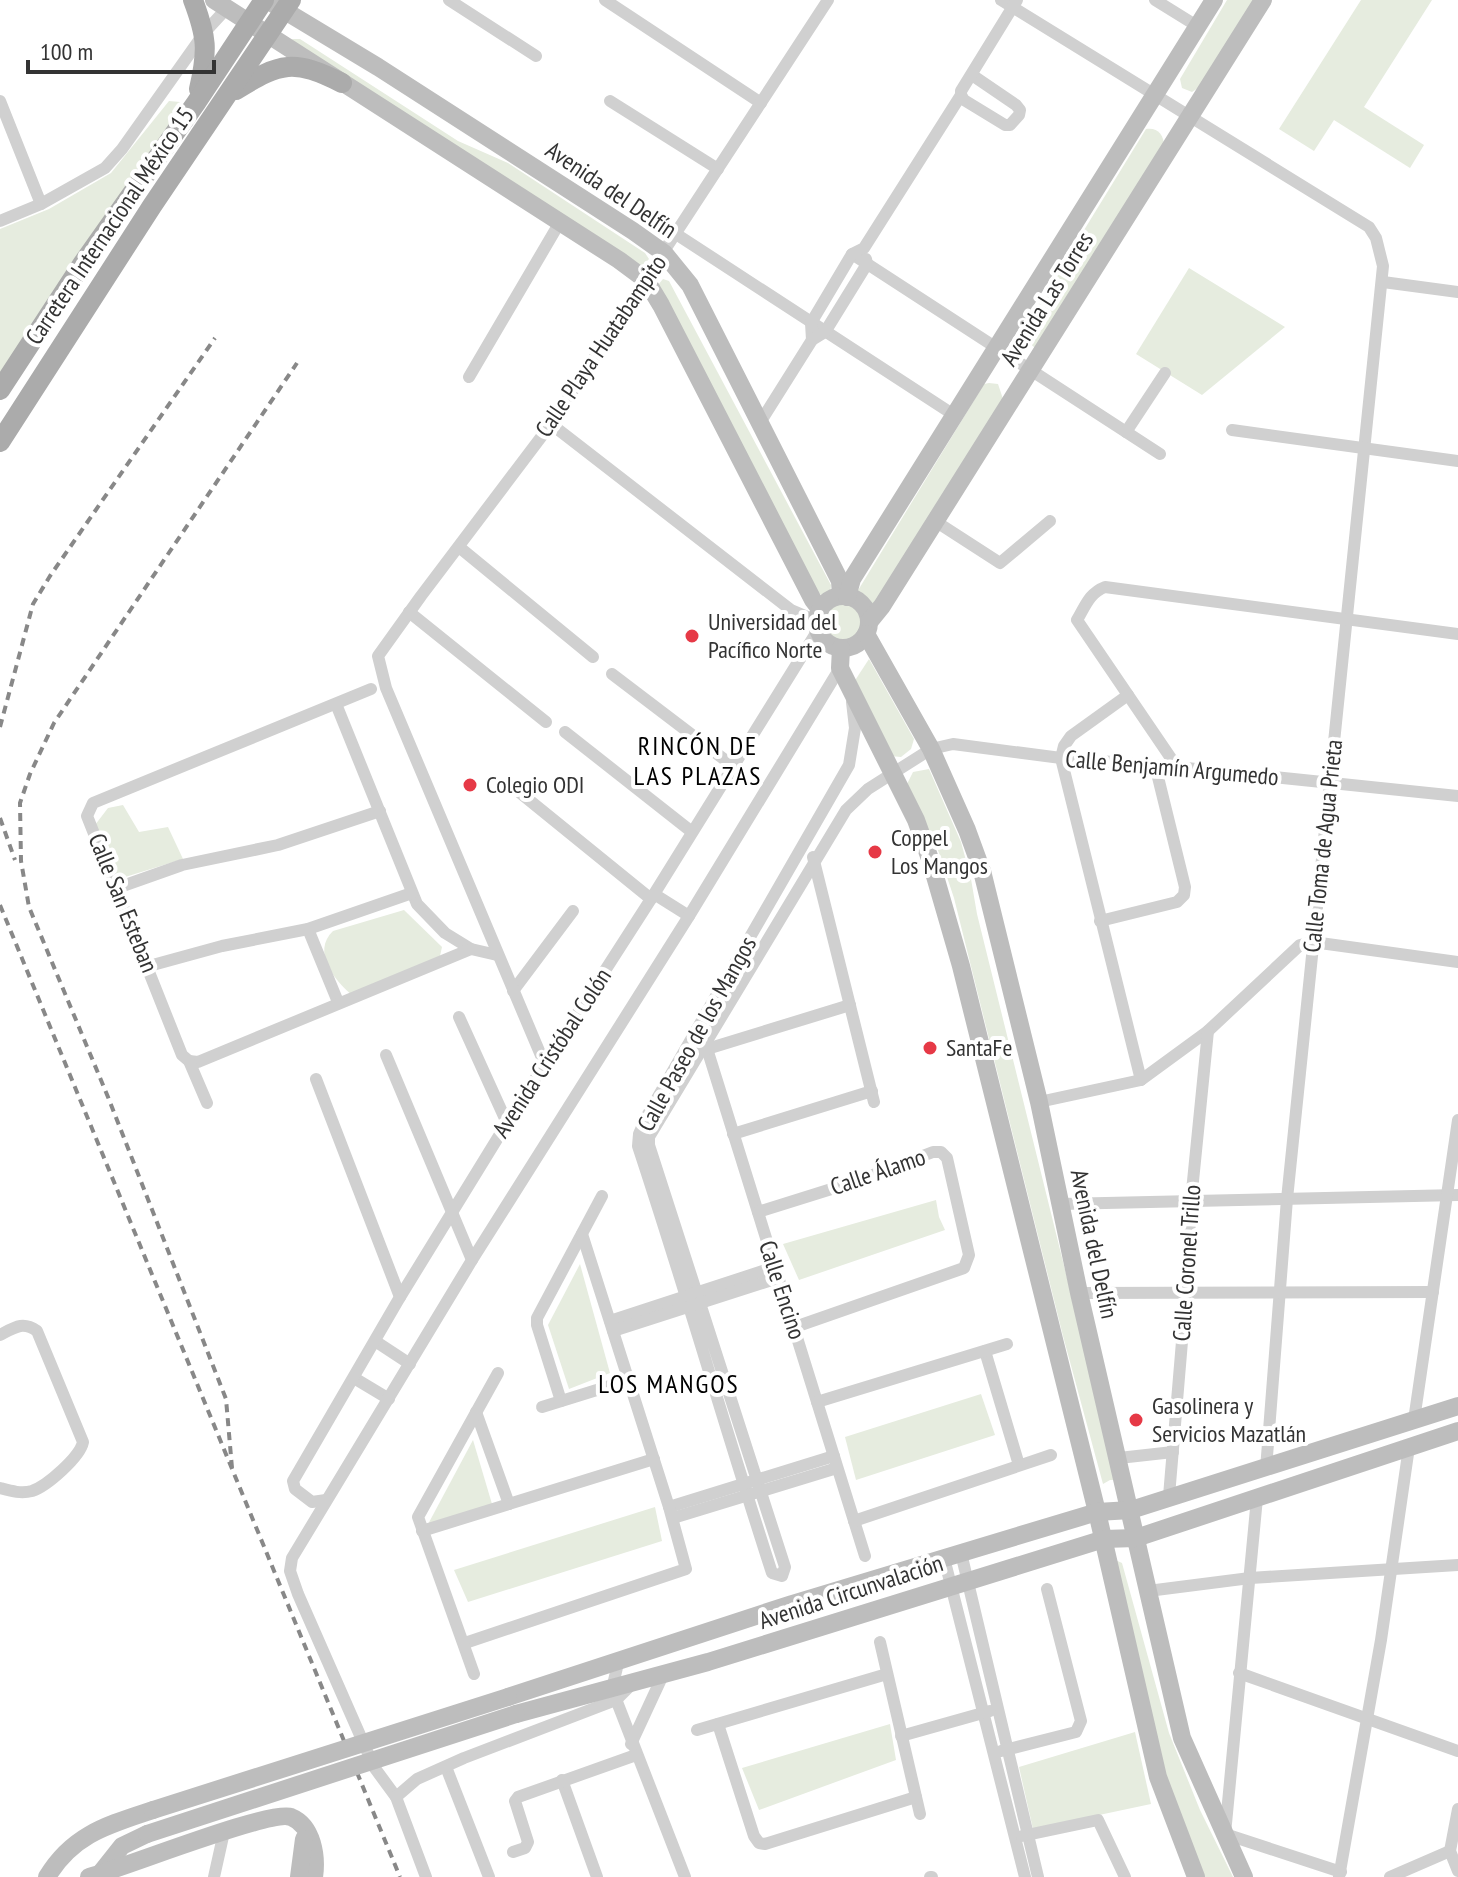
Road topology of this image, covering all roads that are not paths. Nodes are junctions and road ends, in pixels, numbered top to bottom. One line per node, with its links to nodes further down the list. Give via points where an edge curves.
1 (193, 0): 14 (main road)
2 (449, 0): 16 (street)
3 (605, 0): 25 (street)
4 (828, 0): 25 (street, Calle Playa Huatabampito)
5 (1001, 0): 11 (street)
6 (1155, 0): 13 (street)
7 (1214, 0): 13 (street, Avenida Las Torres)
8 (1263, 0): 26 (street, Avenida Las Torres)
9 (277, 3): 12 (main road, Carretera Internacional México 15); 15 (main road, Carretera Internacional México 15); 33 (street, Avenida del Delfín)
10 (221, 4): 12 (street); 14 (street)
11 (1015, 4): 17 (street); 21 (street)
12 (250, 22): 15 (street); 24 (main road, Carretera Internacional México 15)
13 (1197, 26): 21 (street, Avenida Las Torres)
14 (205, 32): 24 (main road, via 206,60); 28 (street, via 113,160)
15 (269, 34): 18 (street); 19 (main road, Carretera Internacional México 15)
16 (536, 56)
17 (972, 75): 20 (street); 20 (street, via 1016,105 1019,115 1005,125)
18 (342, 83): 19 (main road, via 304,67 284,66); 30 (street)
19 (229, 94): 52 (main road, Carretera Internacional México 15)
20 (961, 95): 32 (street)
21 (1154, 95): 26 (street); 42 (street, Avenida Las Torres)
22 (0, 101): 28 (street)
23 (610, 101): 27 (street)
24 (196, 103): 46 (main road, Carretera Internacional México 15)
25 (761, 103): 27 (street, Calle Playa Huatabampito)
26 (1190, 117): 37 (street, Calle Toma de Agua Prieta, via 1369,227 1376,238); 43 (street, Avenida Las Torres)
27 (718, 169): 31 (street, Calle Playa Huatabampito)
28 (41, 204): 29 (street)
29 (0, 221)
30 (560, 222): 36 (street); 45 (street)
31 (676, 234): 33 (street, Calle Playa Huatabampito); 39 (street)
32 (864, 248): 34 (street); 35 (street)
33 (664, 253): 36 (street, Calle Playa Huatabampito); 48 (street, Avenida del Delfín, via 690,285)
34 (852, 254): 35 (street); 39 (street)
35 (867, 264): 40 (street); 42 (street)
36 (646, 280): 49 (street, Calle Playa Huatabampito); 62 (street, via 813,600)
37 (1383, 282): 38 (street); 53 (street, Calle Toma de Agua Prieta)
38 (1458, 292)
39 (811, 323): 40 (street); 41 (street)
40 (825, 332): 41 (street); 47 (street)
41 (812, 340): 48 (street)
42 (995, 347): 43 (street); 47 (street, Avenida Las Torres)
43 (1031, 370): 51 (street); 56 (street, Avenida Las Torres)
44 (1165, 373): 51 (street)
45 (469, 377)
46 (0, 390)
47 (954, 415): 59 (street, Avenida Las Torres)
48 (761, 421): 59 (street, Avenida del Delfín)
49 (551, 424): 58 (street, Calle Playa Huatabampito); 62 (street, via 791,610)
50 (1232, 430): 53 (street)
51 (1126, 432): 54 (street)
52 (0, 442)
53 (1366, 448): 55 (street); 61 (street, Calle Toma de Agua Prieta)
54 (1160, 454)
55 (1458, 461)
56 (935, 521): 57 (street, via 1000,563); 63 (street, Avenida Las Torres)
57 (1050, 521)
58 (459, 547): 60 (street, Calle Playa Huatabampito); 66 (street)
59 (844, 596): 62 (street, via 830,600); 63 (street, via 861,604)
60 (409, 612): 73 (street); 97 (street, Calle Playa Huatabampito, via 378,656 386,688)
61 (1347, 619): 64 (street); 71 (street, via 1105,587 1090,596 1077,620); 81 (street, Calle Toma de Agua Prieta)
62 (818, 620): 65 (street, via 828,644); 78 (street, Avenida Cristóbal Colón)
63 (868, 628): 65 (street, via 854,646); 75 (street, Avenida del Delfín)
64 (1458, 634)
65 (841, 648): 67 (street)
66 (593, 657)
67 (840, 668): 70 (street); 92 (street, Avenida Cristóbal Colón)
68 (612, 674): 78 (street)
69 (371, 689): 72 (street, Calle San Esteban)
70 (851, 691): 80 (street); 86 (street, Calle Paseo de los Mangos, via 855,728 849,765)
71 (1128, 695): 76 (street, via 1071,736); 79 (street)
72 (336, 704): 84 (street); 88 (street, Calle San Esteban, via 93,803 87,816)
73 (546, 722)
74 (565, 732): 85 (street)
75 (931, 749): 76 (street, Calle Benjamín Argumedo, via 953,744); 80 (street, Calle Benjamín Argumedo); 112 (street, Avenida del Delfín, via 982,871)
76 (1061, 758): 77 (street, Calle Benjamín Argumedo); 93 (street)
77 (1155, 765): 79 (street, Calle Benjamín Argumedo); 93 (street, via 1184,895 1177,902)
78 (733, 766): 85 (street, Avenida Cristóbal Colón)
79 (1177, 767): 81 (street, Calle Benjamín Argumedo)
80 (893, 773): 87 (street, Calle Paseo de los Mangos, via 846,810); 168 (street, via 930,859 961,966)
81 (1330, 782): 83 (street, Calle Benjamín Argumedo); 95 (street, Calle Toma de Agua Prieta)
82 (513, 787): 90 (street)
83 (1458, 796)
84 (380, 811): 88 (street); 89 (street)
85 (692, 832): 90 (street, Avenida Cristóbal Colón)
86 (805, 844): 87 (street); 104 (street, Calle Paseo de los Mangos)
87 (814, 860): 102 (street); 106 (street, Calle Paseo de los Mangos)
88 (117, 888): 99 (street, Calle San Esteban)
89 (412, 893): 94 (street); 96 (street, via 431,921)
90 (653, 896): 92 (street); 109 (street, Avenida Cristóbal Colón)
91 (573, 911): 100 (street)
92 (689, 916): 125 (street, Avenida Cristóbal Colón)
93 (1100, 921): 111 (street)
94 (308, 929): 99 (street); 101 (street)
95 (1313, 942): 98 (street); 105 (street, via 1300,945); 119 (street, Calle Toma de Agua Prieta)
96 (471, 949): 97 (street); 101 (street)
97 (497, 955): 100 (street)
98 (1458, 962)
99 (149, 966): 108 (street, Calle San Esteban, via 182,1055)
100 (513, 991): 109 (street)
101 (338, 1002): 108 (street, via 198,1062)
102 (850, 1005): 106 (street); 116 (street, via 873,1096)
103 (459, 1017): 115 (street)
104 (699, 1025): 106 (street, Calle Encino); 132 (street, Calle Paseo de los Mangos, via 647,1116 638,1146)
105 (1208, 1031): 111 (street); 120 (street, Calle Coronel Trillo)
106 (706, 1045): 116 (street, Calle Encino); 132 (street, Calle Paseo de los Mangos, via 649,1137)
107 (386, 1055): 123 (street)
108 (189, 1061): 113 (street, Calle San Esteban)
109 (545, 1065): 115 (street, Avenida Cristóbal Colón)
110 (316, 1079): 131 (street)
111 (1141, 1080): 112 (street)
112 (1039, 1102): 121 (street, Avenida del Delfín)
113 (207, 1103)
114 (1458, 1120): 117 (street)
115 (507, 1123): 123 (street, Avenida Cristóbal Colón)
116 (733, 1134): 122 (street, Calle Encino)
117 (1452, 1195): 119 (street); 128 (street)
118 (602, 1196): 124 (street)
119 (1287, 1199): 120 (street); 127 (street, Calle Toma de Agua Prieta)
120 (1191, 1201): 121 (street); 130 (street, Calle Coronel Trillo)
121 (1061, 1204): 129 (street, Avenida del Delfín)
122 (758, 1212): 126 (street, Calle Encino); 134 (street, Calle Álamo, via 933,1152 947,1158 969,1255 964,1268)
123 (452, 1213): 125 (street); 131 (street, Avenida Cristóbal Colón)
124 (582, 1234): 133 (street); 144 (street, via 537,1318)
125 (472, 1260): 139 (street, Avenida Cristóbal Colón)
126 (776, 1273): 132 (street); 134 (street, Calle Encino)
127 (1279, 1292): 128 (street); 130 (street); 158 (street, Calle Toma de Agua Prieta)
128 (1433, 1292): 149 (street)
129 (1079, 1293): 130 (street); 154 (street, Avenida del Delfín)
130 (1186, 1294): 152 (street, Calle Coronel Trillo)
131 (400, 1297): 136 (street, Avenida Cristóbal Colón)
132 (693, 1299): 133 (street); 159 (street, Calle Paseo de los Mangos); 161 (street, Calle Paseo de los Mangos)
133 (612, 1326): 142 (street)
134 (795, 1327): 145 (street, Calle Encino)
135 (0, 1335): 160 (street, via 20,1324 37,1331 83,1442 81,1452 43,1485 18,1492)
136 (375, 1341): 139 (street); 141 (street, Avenida Cristóbal Colón)
137 (1007, 1344): 138 (street)
138 (985, 1351): 145 (street); 157 (street)
139 (410, 1364): 143 (street, Avenida Cristóbal Colón)
140 (498, 1373): 148 (street)
141 (354, 1378): 143 (street); 164 (street, Avenida Cristóbal Colón, via 293,1481 312,1502)
142 (629, 1380): 144 (street); 155 (street)
143 (389, 1399): 164 (street, Avenida Cristóbal Colón)
144 (561, 1401): 147 (street)
145 (817, 1402): 156 (street, Calle Encino)
146 (1458, 1406): 149 (street, Avenida Circunvalación)
147 (542, 1407)
148 (476, 1412): 165 (street); 170 (street, via 421,1508)
149 (1414, 1420): 158 (street, Avenida Circunvalación)
150 (1458, 1431): 151 (street, Avenida Circunvalación)
151 (1409, 1447): 163 (street, Avenida Circunvalación); 176 (street)
152 (1173, 1452): 154 (street); 162 (street, Calle Coronel Trillo)
153 (1051, 1455): 157 (street)
154 (1119, 1458): 166 (street, Avenida del Delfín)
155 (654, 1459): 165 (street); 167 (street)
156 (835, 1462): 159 (street); 169 (street, Calle Encino)
157 (1019, 1465): 169 (street)
158 (1266, 1469): 162 (street, Avenida Circunvalación)
159 (759, 1485): 161 (street); 161 (street, Calle Paseo de los Mangos, via 785,1567 782,1576 772,1573)
160 (0, 1488)
161 (744, 1490): 167 (street)
162 (1169, 1496): 166 (street, Avenida Circunvalación)
163 (1257, 1498): 171 (street, Avenida Circunvalación); 177 (street)
164 (326, 1500): 203 (street, Avenida Cristóbal Colón, via 292,1558 290,1571 374,1767)
165 (509, 1504): 170 (street)
166 (1131, 1510): 168 (street, Avenida Circunvalación); 171 (street, Avenida del Delfín)
167 (671, 1512): 184 (street, via 686,1569)
168 (1097, 1512): 172 (street); 174 (street, Avenida Circunvalación)
169 (854, 1521): 173 (street, Calle Encino)
170 (422, 1531): 184 (street)
171 (1136, 1538): 172 (street, Avenida Circunvalación); 180 (street, Avenida del Delfín)
172 (1104, 1539): 178 (street, Avenida Circunvalación); 231 (street, via 1158,1777)
173 (865, 1556)
174 (953, 1556): 178 (street); 178 (street); 185 (street, Avenida Circunvalación)
175 (1458, 1565): 176 (street)
176 (1389, 1570): 177 (street); 194 (street)
177 (1250, 1578): 180 (street); 186 (street)
178 (959, 1583): 181 (street); 182 (street); 189 (street, Avenida Circunvalación)
179 (1047, 1589): 199 (street, via 1081,1721 1076,1732)
180 (1148, 1591): 208 (street, Avenida del Delfín, via 1182,1738)
181 (976, 1618): 182 (street); 192 (street)
182 (962, 1622): 193 (street)
183 (880, 1642): 188 (street)
184 (465, 1643): 187 (street)
185 (619, 1659): 190 (street); 191 (street, Avenida Circunvalación)
186 (1239, 1673): 194 (street); 208 (street)
187 (474, 1674)
188 (887, 1674): 195 (street); 197 (street)
189 (663, 1675): 190 (street, Avenida Circunvalación); 198 (street)
190 (614, 1694): 191 (street, Avenida Circunvalación); 198 (street); 201 (street)
191 (512, 1706): 209 (street, Avenida Circunvalación, bridge); 219 (street, Avenida Circunvalación, bridge, via 112,1823 78,1840)
192 (997, 1709): 193 (street); 199 (street)
193 (983, 1713): 197 (street); 199 (street)
194 (1367, 1716): 200 (street); 217 (street)
195 (718, 1724): 196 (street); 204 (street, via 759,1843)
196 (697, 1730)
197 (901, 1736): 204 (street)
198 (634, 1749): 202 (street); 227 (street)
199 (1001, 1751): 210 (street); 212 (street)
200 (1458, 1751)
201 (446, 1767): 203 (street, via 417,1779); 225 (street)
202 (562, 1780): 214 (street, via 515,1801 528,1842); 226 (street)
203 (396, 1797): 224 (street)
204 (916, 1797): 206 (street)
205 (1458, 1809): 213 (street)
206 (920, 1814)
207 (224, 1832): 211 (street, via 289,1816); 215 (street); 220 (street)
208 (1225, 1834): 217 (street); 232 (street, Avenida del Delfín)
209 (144, 1835): 215 (street, via 143,1849); 218 (street, Avenida Circunvalación, via 122,1846)
210 (1028, 1835): 212 (street); 229 (street); 230 (street, via 1098,1820)
211 (309, 1837): 221 (street); 222 (street); 223 (street)
212 (1014, 1838): 228 (street)
213 (1450, 1851): 216 (street); 233 (street)
214 (513, 1852)
215 (155, 1856): 218 (street)
216 (1458, 1871)
217 (1340, 1874)
218 (95, 1876)
219 (47, 1877)
220 (214, 1877)
221 (299, 1877)
222 (314, 1877)
223 (326, 1877)
224 (426, 1877)
225 (489, 1877)
226 (597, 1877)
227 (685, 1877)
228 (1025, 1877)
229 (1038, 1877)
230 (1125, 1877)
231 (1196, 1877)
232 (1244, 1877)
233 (1390, 1877)

